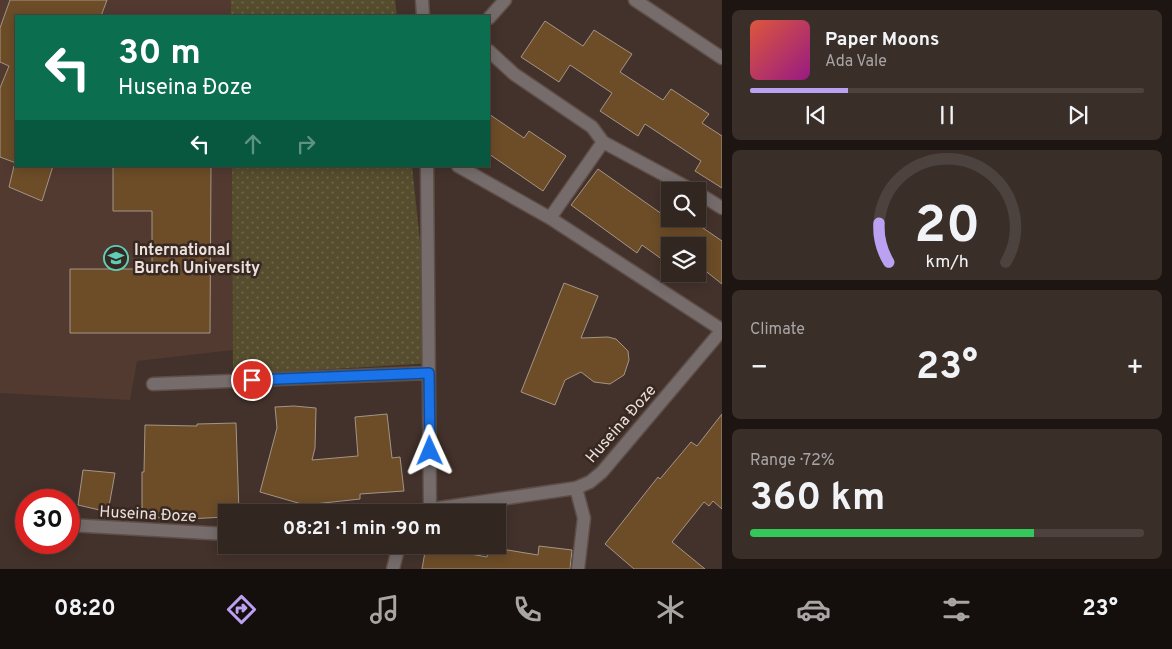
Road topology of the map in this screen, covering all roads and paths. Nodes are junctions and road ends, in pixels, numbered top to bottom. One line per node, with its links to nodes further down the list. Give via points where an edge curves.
1 (422, 0): 4 (street)
2 (505, 0): 5 (street)
3 (636, 0): 7 (street)
4 (423, 15)
5 (490, 17)
6 (490, 52): 8 (street, via 514,74 592,127)
7 (722, 58)
8 (603, 142): 11 (street); 14 (street)
9 (426, 167): 16 (street)
10 (460, 167): 14 (street)
11 (677, 182)
12 (706, 198): 13 (street)
13 (722, 208)
14 (550, 218): 15 (street)
15 (722, 330): 18 (street, Huseina Đoze, via 602,472)
16 (429, 373): 17 (street); 19 (street)
17 (153, 384)
18 (576, 488): 20 (street, Huseina Đoze); 25 (street, via 584,518)
19 (430, 504)
20 (465, 504)
21 (80, 526): 22 (street, Huseina Đoze)
22 (218, 534)
23 (397, 554): 24 (street)
24 (393, 569)
25 (578, 569)

